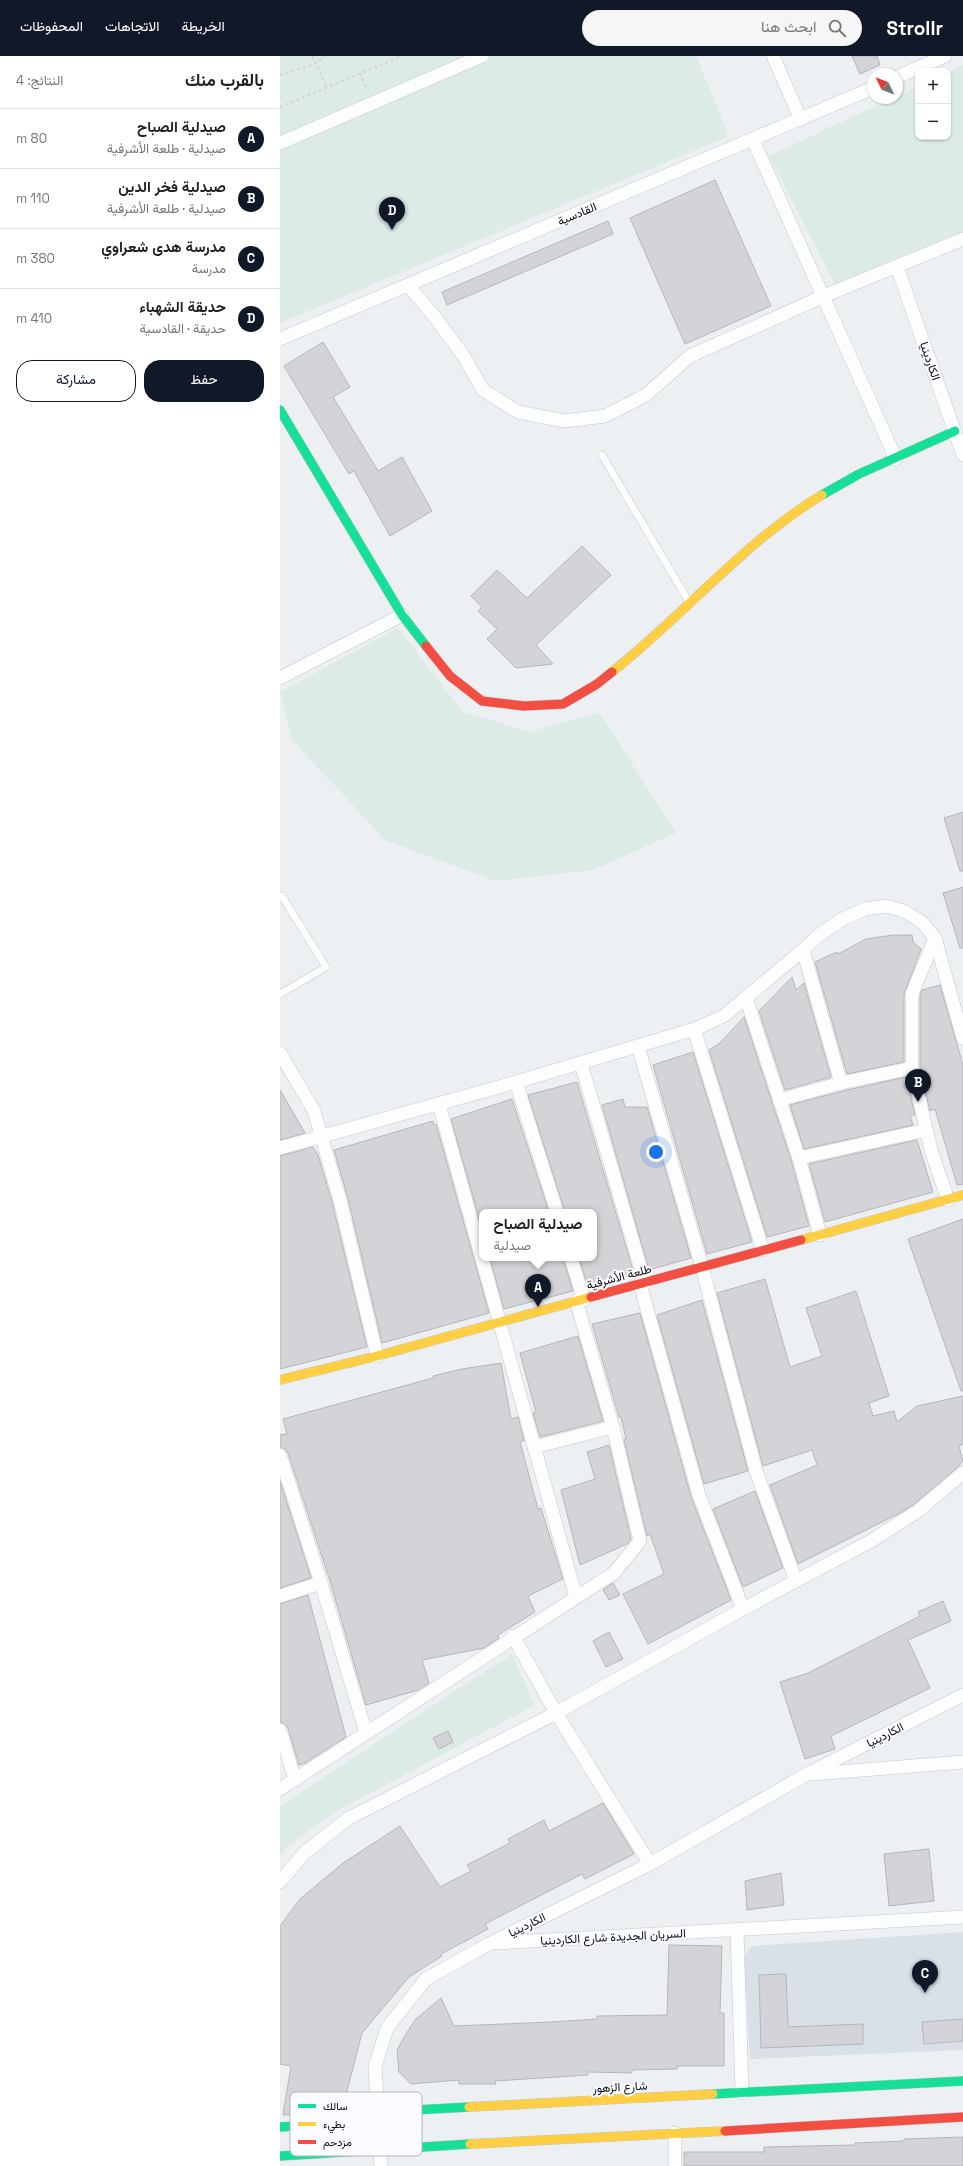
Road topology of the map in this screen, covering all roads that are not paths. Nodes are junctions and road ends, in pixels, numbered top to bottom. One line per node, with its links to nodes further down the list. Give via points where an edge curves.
1 (482, 56): 8 (street)
2 (773, 56): 6 (street)
3 (945, 56): 4 (street)
4 (903, 74)
5 (867, 91): 6 (street, القادسية)
6 (800, 120): 7 (street, القادسية)
7 (753, 140): 11 (street, القادسية); 12 (street)
8 (280, 143)
9 (963, 239): 10 (street)
10 (897, 266): 12 (street); 15 (street, الكاردينيا)
11 (408, 285): 12 (street, via 463,355 483,390 518,412 565,421 605,416 646,395 690,356); 13 (street, القادسية)
12 (824, 296): 18 (street)
13 (280, 339)
14 (280, 410): 20 (street)
15 (955, 431): 17 (street, الكاردينيا); 18 (street)
16 (602, 455): 19 (lane)
17 (963, 455)
18 (896, 459): 19 (street, via 859,474 802,506 732,563)
19 (690, 603): 20 (street, via 631,657 596,684 563,704 524,706 482,701 450,676)
20 (402, 615): 21 (street)
21 (280, 678)
22 (282, 896): 25 (lane, via 326,967)
23 (935, 938): 24 (street, via 922,922 904,911 886,906 865,909 843,920 819,934); 28 (street); 32 (street, via 912,994)
24 (803, 950): 26 (street); 34 (street)
25 (280, 994)
26 (746, 998): 27 (street, via 724,1015); 35 (street)
27 (694, 1029): 29 (street); 46 (street)
28 (963, 1038)
29 (638, 1046): 31 (street); 49 (street)
30 (280, 1053): 38 (street, via 314,1111)
31 (581, 1063): 33 (street); 50 (street)
32 (912, 1068): 34 (street); 37 (street)
33 (516, 1082): 36 (street); 43 (street)
34 (841, 1082): 35 (street)
35 (779, 1100): 40 (street)
36 (439, 1104): 38 (street); 45 (street)
37 (926, 1130): 40 (street); 42 (street)
38 (321, 1136): 39 (street); 53 (street, via 340,1200)
39 (280, 1148)
40 (799, 1158): 44 (street)
41 (963, 1195): 42 (street, طلعة الأشرفية)
42 (948, 1200): 44 (street, طلعة الأشرفية)
43 (556, 1209)
44 (820, 1234): 46 (street, طلعة الأشرفية)
45 (479, 1250)
46 (763, 1250): 49 (street, طلعة الأشرفية)
47 (482, 1261): 52 (street)
48 (572, 1261): 51 (street)
49 (702, 1267): 50 (street, طلعة الأشرفية); 59 (street, via 756,1471)
50 (643, 1283): 51 (street, طلعة الأشرفية); 63 (street, via 699,1495)
51 (580, 1300): 52 (street, طلعة الأشرفية); 55 (street)
52 (499, 1323): 53 (street, طلعة الأشرفية); 56 (street)
53 (377, 1356): 54 (street, طلعة الأشرفية)
54 (280, 1380)
55 (613, 1427): 56 (street); 62 (street, via 640,1541 614,1572)
56 (534, 1447): 62 (street)
57 (280, 1455): 60 (street)
58 (963, 1473): 59 (street, via 918,1511 871,1541)
59 (796, 1581): 63 (street)
60 (321, 1583): 61 (street); 68 (street)
61 (280, 1596)
62 (576, 1597): 64 (street)
63 (743, 1609): 66 (street)
64 (513, 1636): 66 (street); 68 (street)
65 (962, 1699): 70 (street, الكاردينيا)
66 (556, 1713): 73 (street); 74 (street, via 349,1818 304,1853)
67 (280, 1730): 71 (street)
68 (366, 1733): 71 (street)
69 (963, 1762): 70 (street, الكاردينيا)
70 (807, 1774): 73 (street, الكاردينيا)
71 (295, 1780): 72 (street)
72 (280, 1789)
73 (650, 1864): 77 (street, الكاردينيا)
74 (280, 1882)
75 (963, 1917): 76 (street, السريان الجديدة شارع الكاردينيا)
76 (737, 1930): 77 (street, السريان الجديدة شارع الكاردينيا); 80 (street)
77 (489, 1944): 79 (street, الكاردينيا, via 426,1979 387,2028 375,2067)
78 (963, 2081): 80 (street, شارع الزهور)
79 (376, 2092)
80 (742, 2092): 81 (street, شارع الزهور)
81 (422, 2110)
82 (963, 2117): 85 (street, via 877,2120)
83 (290, 2126): 84 (street, شارع الزهور)
84 (280, 2127)
85 (675, 2134): 86 (street); 91 (street)
86 (422, 2145)
87 (290, 2155): 88 (street)
88 (280, 2156)
89 (380, 2156): 90 (street, الكاردينيا)
90 (381, 2166)
91 (675, 2166)

